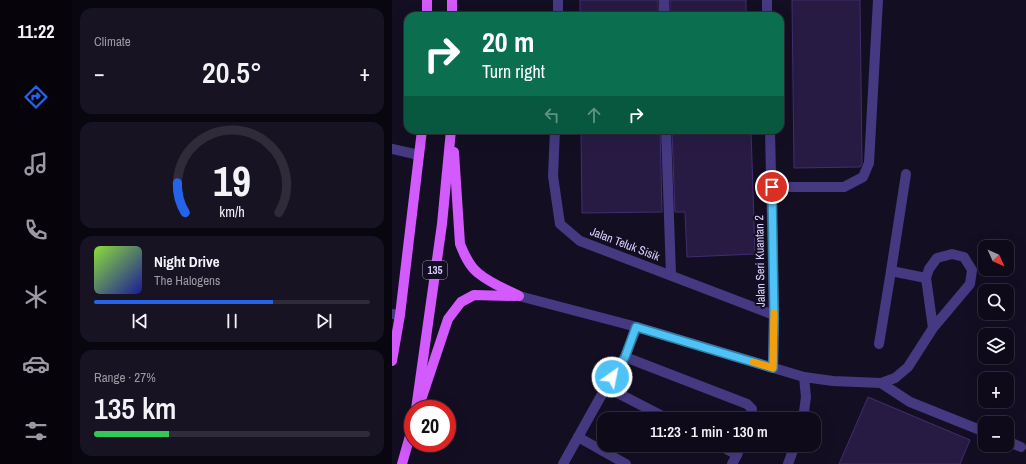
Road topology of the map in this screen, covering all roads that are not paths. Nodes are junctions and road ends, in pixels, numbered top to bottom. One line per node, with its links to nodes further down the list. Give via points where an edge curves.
1 (427, 0): 7 (main road)
2 (452, 0): 8 (main road)
3 (558, 0): 9 (street)
4 (664, 0): 10 (street)
5 (767, 0): 11 (street)
6 (878, 0): 21 (street, via 869,163 863,177 844,187)
7 (427, 12)
8 (452, 12)
9 (558, 12)
10 (664, 12)
11 (767, 12)
12 (422, 134): 19 (main road, 135)
13 (452, 134): 25 (main road, via 460,244 465,258 476,272)
14 (452, 134): 37 (main road, 135)
15 (554, 134): 23 (street, Jalan Teluk Sisik, via 553,176 560,224 580,241)
16 (666, 134): 23 (street)
17 (770, 134): 21 (street, Jalan Seri Kuantan 2)
18 (392, 149): 19 (street)
19 (419, 155): 26 (main road, 135)
20 (906, 174): 22 (street)
21 (772, 187): 27 (street, Jalan Seri Kuantan 2)
22 (892, 271): 24 (street); 30 (street)
23 (671, 276): 27 (street, Jalan Teluk Sisik)
24 (926, 278): 29 (street); 29 (street, via 928,269 937,258 952,254 964,257 972,270 970,284)
25 (519, 296): 28 (street); 38 (main road, via 474,295 461,302 448,319)
26 (396, 314): 32 (main road, 135)
27 (774, 315): 33 (street, Jalan Seri Kuantan 2)
28 (636, 327): 31 (street); 33 (street)
29 (932, 328): 35 (street, via 908,367 895,378)
30 (879, 344)
31 (625, 357): 36 (street); 40 (street, via 747,404)
32 (392, 359)
33 (773, 368): 34 (street)
34 (804, 377): 35 (street); 41 (street, via 806,396)
35 (881, 383): 42 (street, via 910,402)
36 (606, 387): 39 (street); 43 (street)
37 (418, 400)
38 (420, 400)
39 (654, 412)
40 (752, 412)
41 (804, 412)
42 (978, 429)
43 (578, 437): 50 (street); 51 (street)
44 (1014, 444): 45 (street)
45 (1021, 447)
46 (405, 452): 49 (main road)
47 (738, 452): 52 (street)
48 (792, 452): 53 (street)
49 (402, 464)
50 (563, 464)
51 (626, 464)
52 (732, 464)
53 (788, 464)

